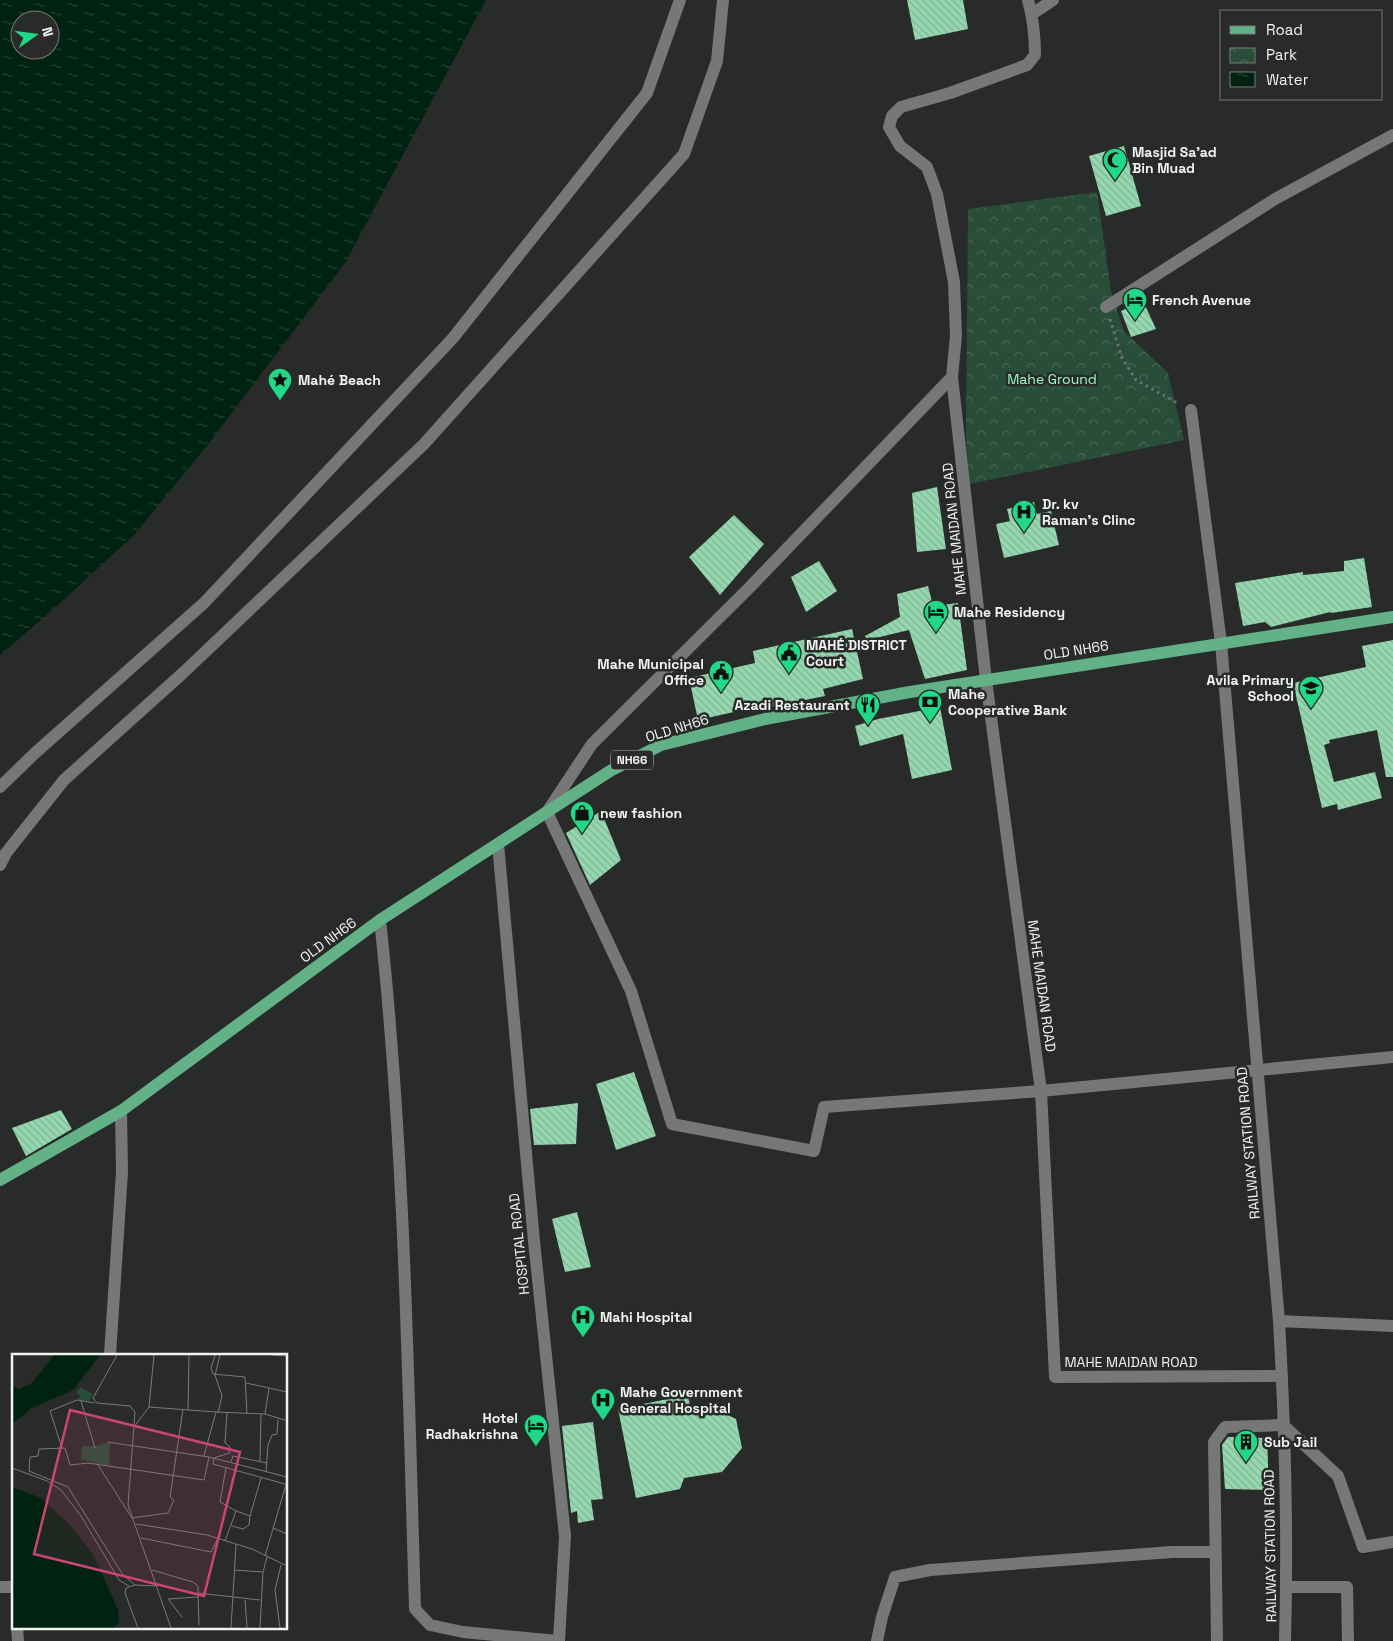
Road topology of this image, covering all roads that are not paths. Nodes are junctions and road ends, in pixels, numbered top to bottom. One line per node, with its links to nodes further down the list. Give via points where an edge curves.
1 (680, 0): 15 (street, via 646,93 453,338 204,603)
2 (723, 0): 18 (street, via 717,62 684,154 424,444 184,672 64,780)
3 (1028, 0): 5 (street, MAHE MAIDAN ROAD)
4 (1053, 0): 5 (street)
5 (1032, 14): 8 (street, MAHE MAIDAN ROAD, via 1035,55 1027,65 901,107 892,116 889,127 900,146 927,167 937,194 954,282 956,336)
6 (1393, 135): 7 (street, via 1275,199)
7 (1106, 307)
8 (952, 376): 14 (street, MAHE MAIDAN ROAD); 16 (street, via 750,587 592,744)
9 (1191, 410): 13 (street, RAILWAY STATION ROAD)
10 (1393, 617): 11 (main road, OLD NH66)
11 (1378, 620): 12 (main road); 13 (main road, OLD NH66 / NH66)
12 (1393, 627)
13 (1221, 643): 14 (main road, OLD NH66 / NH66); 21 (street, RAILWAY STATION ROAD)
14 (986, 680): 16 (main road, OLD NH66 / NH66, via 765,719 661,746 610,771); 22 (street, MAHE MAIDAN ROAD)
15 (0, 787)
16 (547, 812): 17 (main road, OLD NH66 / NH66); 22 (street, via 631,991 672,1124 814,1151 824,1108)
17 (498, 844): 19 (main road, OLD NH66 / NH66); 35 (street, HOSPITAL ROAD, via 565,1536)
18 (0, 865)
19 (380, 920): 23 (main road, OLD NH66 / NH66); 35 (street, via 389,1000 402,1208 415,1609 430,1625 462,1632)
20 (1393, 1057): 21 (street)
21 (1257, 1071): 22 (street); 25 (street, RAILWAY STATION ROAD)
22 (1041, 1091): 28 (street, MAHE MAIDAN ROAD, via 1056,1377)
23 (121, 1111): 24 (main road, OLD NH66 / NH66); 27 (street, via 122,1172)
24 (0, 1180)
25 (1279, 1321): 26 (street); 28 (street, RAILWAY STATION ROAD)
26 (1393, 1326)
27 (110, 1354)
28 (1282, 1376): 29 (street, RAILWAY STATION ROAD)
29 (1283, 1425): 30 (street, via 1338,1476 1362,1547); 31 (street, via 1225,1427 1214,1442); 32 (street, RAILWAY STATION ROAD)
30 (1393, 1542)
31 (1215, 1552): 36 (street, via 1172,1552 930,1570 895,1577); 37 (street)
32 (1286, 1588): 38 (street, RAILWAY STATION ROAD); 39 (street, via 1347,1587)
33 (17, 1628): 34 (street)
34 (18, 1641)
35 (558, 1641)
36 (877, 1641)
37 (1217, 1641)
38 (1285, 1641)
39 (1348, 1641)

